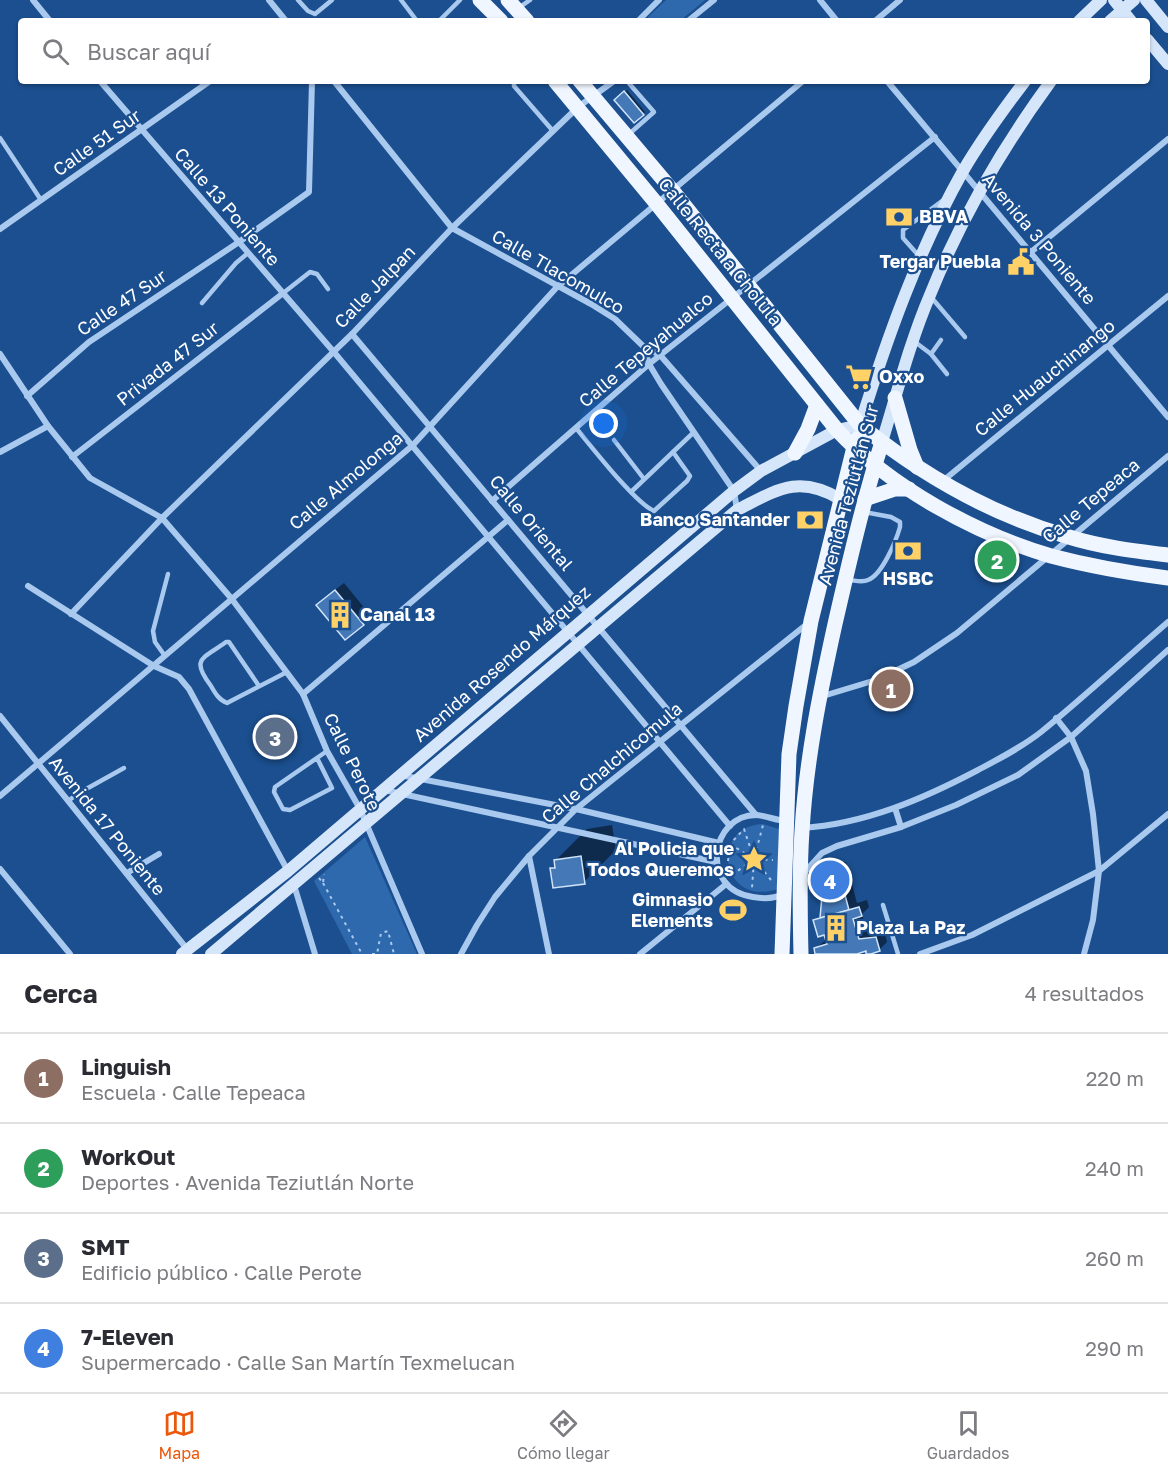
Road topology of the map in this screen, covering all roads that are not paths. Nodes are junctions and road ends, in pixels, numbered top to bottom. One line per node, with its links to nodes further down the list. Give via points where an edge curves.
1 (33, 0): 19 (street)
2 (269, 0): 20 (street)
3 (298, 0): 4 (lane, via 315,14)
4 (332, 0)
5 (400, 0): 21 (lane)
6 (460, 0): 22 (lane)
7 (480, 0): 23 (main road)
8 (530, 0): 17 (lane)
9 (659, 0): 24 (street)
10 (714, 0): 25 (street)
11 (820, 0): 26 (street)
12 (900, 0): 27 (street)
13 (1101, 0): 28 (main road)
14 (1114, 0): 18 (main road)
15 (1134, 0): 18 (main road)
16 (1146, 0): 31 (main road)
17 (517, 10)
18 (1122, 10): 29 (main road); 30 (main road)
19 (48, 18)
20 (284, 18)
21 (415, 18)
22 (442, 18)
23 (498, 18)
24 (641, 18)
25 (692, 18)
26 (835, 18)
27 (879, 18)
28 (1082, 18)
29 (1113, 18)
30 (1129, 18)
31 (1168, 27)
32 (1150, 43): 33 (main road)
33 (1168, 64)
34 (102, 84): 49 (street, Calle 13 Poniente)
35 (206, 84): 49 (street, Calle 51 Sur)
36 (312, 84): 63 (street, Calle 47 Sur, via 309,192)
37 (336, 84): 61 (street)
38 (514, 84): 50 (lane)
39 (558, 84): 48 (main road, Calle Recta a Cholula)
40 (583, 84): 47 (main road, Calle Recta a Cholula)
41 (610, 84): 47 (street, Calle Jalpan)
42 (630, 84): 51 (lane, via 654,112)
43 (799, 84): 57 (street, Calle Almolonga)
44 (890, 84): 52 (street, Avenida 3 Poniente)
45 (1023, 84): 55 (main road, Avenida Teziutlán Sur)
46 (1049, 84): 56 (main road, Avenida Teziutlán Sur)
47 (593, 96): 48 (street, Calle Jalpan); 51 (main road, Calle Recta a Cholula)
48 (578, 107): 50 (street, Calle Jalpan); 60 (main road, Calle Recta a Cholula)
49 (140, 130): 59 (street, Calle 51 Sur); 63 (street, Calle 13 Poniente)
50 (553, 131): 61 (street, Calle Jalpan)
51 (626, 136): 57 (main road, Calle Recta a Cholula)
52 (935, 137): 55 (street, Avenida 3 Poniente); 67 (street, Calle Tepeyahualco)
53 (0, 138): 59 (lane)
54 (1168, 139): 64 (street)
55 (963, 171): 56 (street, Avenida 3 Poniente); 58 (main road, Avenida Teziutlán Sur)
56 (979, 189): 64 (street, Avenida 3 Poniente); 71 (main road, Avenida Teziutlán Sur)
57 (672, 190): 60 (street, Calle Almolonga); 67 (main road, Calle Recta a Cholula)
58 (951, 195): 66 (main road, Avenida Teziutlán Sur); 66 (lane, via 903,230 903,238)
59 (41, 200): 62 (street, Calle 51 Sur)
60 (656, 203): 68 (street, Calle Almolonga); 73 (main road, Calle Recta a Cholula)
61 (452, 228): 68 (street, Calle Tlacomulco); 75 (street, Calle Jalpan)
62 (0, 229)
63 (239, 242): 65 (street, Calle 13 Poniente); 87 (street, Calle 47 Sur, via 89,342)
64 (1030, 252): 79 (street, Avenida 3 Poniente)
65 (248, 253): 70 (street, Calle 13 Poniente); 74 (lane)
66 (921, 258): 91 (main road, Avenida Teziutlán Sur, via 884,350)
67 (749, 285): 73 (street, Calle Tepeyahualco); 91 (main road, Calle Recta a Cholula)
68 (557, 287): 80 (street, Calle Tlacomulco, via 615,319); 93 (street, Calle Almolonga)
69 (328, 289): 70 (lane, via 317,274 310,272)
70 (282, 294): 81 (street, Calle 13 Poniente); 105 (street, Privada 47 Sur)
71 (930, 295): 76 (lane); 78 (main road, Avenida Teziutlán Sur)
72 (1168, 296): 79 (street, Calle Huauchinango)
73 (733, 298): 84 (street, Calle Tepeyahualco); 89 (main road, Calle Recta a Cholula)
74 (202, 303)
75 (351, 334): 81 (street, Calle Jalpan); 93 (street, Calle Oriental)
76 (965, 337)
77 (940, 340): 83 (lane)
78 (913, 341): 83 (lane); 88 (main road, Avenida Teziutlán Sur)
79 (1108, 346): 90 (street, Avenida 3 Poniente); 110 (street, Calle Huauchinango)
80 (644, 347): 84 (street, Calle Tlacomulco); 85 (street, Calle Tlacomulco)
81 (333, 351): 99 (street); 118 (street, Calle Jalpan)
82 (0, 354): 87 (street)
83 (931, 354): 86 (lane)
84 (660, 355): 85 (street, Calle Tepeyahualco); 108 (street, Calle Tlacomulco)
85 (649, 364): 94 (street, Calle Tepeyahualco); 96 (street, Calle Tlacomulco)
86 (947, 374)
87 (27, 396): 92 (street)
88 (895, 398): 98 (main road, Avenida Teziutlán Sur); 107 (main road)
89 (817, 405): 95 (main road, Calle Recta a Cholula); 103 (main road)
90 (1168, 417)
91 (860, 425): 95 (main road, Avenida Rosendo Márquez); 98 (main road, Calle Recta a Cholula); 100 (main road, Avenida Teziutlán Sur)
92 (48, 426): 101 (street); 105 (street)
93 (431, 428): 99 (street, Calle Almolonga); 115 (street, Calle Oriental)
94 (576, 428): 113 (lane); 115 (street, Calle Tepeyahualco)
95 (837, 430): 100 (main road, Calle Recta a Cholula); 103 (main road, Avenida Rosendo Márquez)
96 (694, 432): 102 (lane); 112 (street, Calle Tlacomulco)
97 (614, 440): 109 (lane)
98 (882, 442): 106 (main road, Avenida Teziutlán Sur); 107 (main road, Calle Recta a Cholula)
99 (413, 445): 120 (street); 128 (street, Calle Almolonga)
100 (854, 448): 106 (main road, Calle Recta a Cholula); 114 (main road, Avenida Teziutlán Sur)
101 (0, 452)
102 (673, 452): 109 (lane); 113 (lane, via 690,476 687,481 654,511)
103 (795, 453): 108 (main road, Avenida Rosendo Márquez)
104 (1168, 456): 121 (street, Calle Tepeaca)
105 (72, 457): 118 (street, via 90,478)
106 (875, 464): 111 (main road, Calle Recta a Cholula); 116 (main road, Avenida Teziutlán Sur)
107 (917, 467): 110 (main road, Calle Recta a Cholula)
108 (761, 471): 112 (main road, Avenida Rosendo Márquez)
109 (644, 479): 113 (lane)
110 (941, 482): 121 (main road, Calle Recta a Cholula)
111 (909, 489): 116 (main road, via 896,489); 122 (main road, Calle Recta a Cholula, via 968,522)
112 (734, 491): 117 (street, Calle Tlacomulco); 130 (main road, Avenida Rosendo Márquez)
113 (631, 492)
114 (840, 499): 117 (main road, Avenida Rosendo Márquez, via 824,489 791,486); 131 (main road, Avenida Teziutlán Sur)
115 (492, 501): 119 (street, Calle Oriental)
116 (864, 506): 126 (main road, Avenida Teziutlán Sur); 126 (lane, via 900,522 900,526 875,576 862,581)
117 (737, 510): 133 (main road, Avenida Rosendo Márquez)
118 (162, 518): 128 (street, Calle Perote); 129 (street, Calle Jalpan)
119 (508, 520): 120 (street); 130 (street, Calle Oriental)
120 (489, 537): 134 (street); 141 (street)
121 (1070, 538): 122 (street, Calle Tepeaca); 123 (main road, Calle Recta a Cholula)
122 (1050, 555): 125 (main road, Calle Recta a Cholula); 142 (street, Calle Tepeaca, via 957,633 915,662 876,680)
123 (1168, 555)
124 (168, 574): 137 (lane, via 153,631)
125 (1168, 578)
126 (845, 579): 142 (main road, Avenida Teziutlán Sur)
127 (28, 586): 129 (street)
128 (231, 598): 137 (street, Calle Almolonga); 139 (street, Calle Perote)
129 (71, 614): 138 (street)
130 (587, 614): 133 (street, Calle Oriental); 134 (main road, Avenida Rosendo Márquez)
131 (811, 621): 145 (street, Calle Chalchicomula); 163 (main road, Avenida Teziutlán Sur, via 789,754)
132 (1168, 622): 144 (street)
133 (599, 628): 135 (main road, Avenida Rosendo Márquez); 145 (street, Calle Oriental)
134 (567, 631): 135 (street); 152 (main road, Avenida Rosendo Márquez)
135 (579, 645): 147 (street); 153 (main road, Avenida Rosendo Márquez)
136 (1168, 651): 146 (street)
137 (165, 656): 138 (street, Calle Almolonga)
138 (154, 666): 150 (street, Calle Almolonga); 174 (street, via 178,676 189,688)
139 (286, 672): 140 (lane); 141 (street, Calle Perote)
140 (259, 686): 140 (lane, via 232,702 221,701 199,664 229,642)
141 (303, 693): 148 (street, Calle Perote)
142 (819, 697): 168 (main road, Avenida Teziutlán Sur)
143 (0, 716): 150 (street, Avenida 17 Poniente)
144 (1056, 718): 146 (street); 158 (street, via 1001,758)
145 (680, 724): 147 (street, Calle Chalchicomula); 162 (street, Calle Oriental)
146 (1071, 737): 166 (street, via 995,788); 175 (street, via 1086,771)
147 (660, 742): 160 (street, Calle Chalchicomula); 165 (street)
148 (327, 751): 149 (lane); 159 (street, Calle Perote)
149 (317, 758): 149 (lane, via 275,786 283,809 290,810 332,788)
150 (39, 765): 156 (street, Calle Almolonga); 157 (street, Avenida 17 Poniente)
151 (123, 768): 157 (lane)
152 (400, 775): 153 (street); 154 (main road, Avenida Rosendo Márquez)
153 (419, 779): 155 (main road, Avenida Rosendo Márquez); 160 (street)
154 (383, 790): 155 (street); 159 (main road, Avenida Rosendo Márquez)
155 (402, 794): 164 (main road, Avenida Rosendo Márquez); 167 (street)
156 (0, 796)
157 (68, 801): 176 (street, Avenida 17 Poniente)
158 (895, 808): 166 (street); 168 (street, via 856,821)
159 (360, 809): 164 (street, Calle Perote); 174 (main road, Avenida Rosendo Márquez)
160 (576, 809): 167 (street, Calle Chalchicomula); 169 (street)
161 (1168, 814): 175 (street)
162 (756, 815): 163 (street); 165 (street)
163 (786, 822): 168 (street); 180 (main road, Avenida Teziutlán Sur)
164 (366, 824): 178 (main road, Avenida Rosendo Márquez); 186 (street, Calle Perote)
165 (730, 826): 169 (street)
166 (901, 827): 177 (street, via 822,853)
167 (556, 828): 171 (street, Calle Chalchicomula); 172 (street)
168 (802, 828): 177 (main road, Avenida Teziutlán Sur)
169 (719, 843): 172 (street)
170 (159, 854): 176 (street)
171 (530, 856): 187 (street, Calle Chalchicomula, via 495,897); 188 (street)
172 (716, 862): 179 (street)
173 (0, 869): 183 (street)
174 (288, 871): 178 (street); 182 (main road, Avenida Rosendo Márquez)
175 (1099, 871): 193 (street, via 972,935); 194 (street)
176 (127, 873): 182 (street, Avenida 17 Poniente)
177 (800, 878): 180 (street); 191 (main road, Avenida Teziutlán Sur)
178 (294, 885): 184 (main road, Avenida Rosendo Márquez); 185 (street)
179 (725, 885): 180 (street, via 747,897); 189 (street)
180 (783, 895): 190 (main road, Avenida Teziutlán Sur)
181 (883, 905): 192 (lane)
182 (187, 952)
183 (70, 954)
184 (211, 954)
185 (315, 954)
186 (422, 954)
187 (462, 954)
188 (549, 954)
189 (640, 954)
190 (782, 954)
191 (801, 954)
192 (898, 954)
193 (920, 954)
194 (1084, 954)

